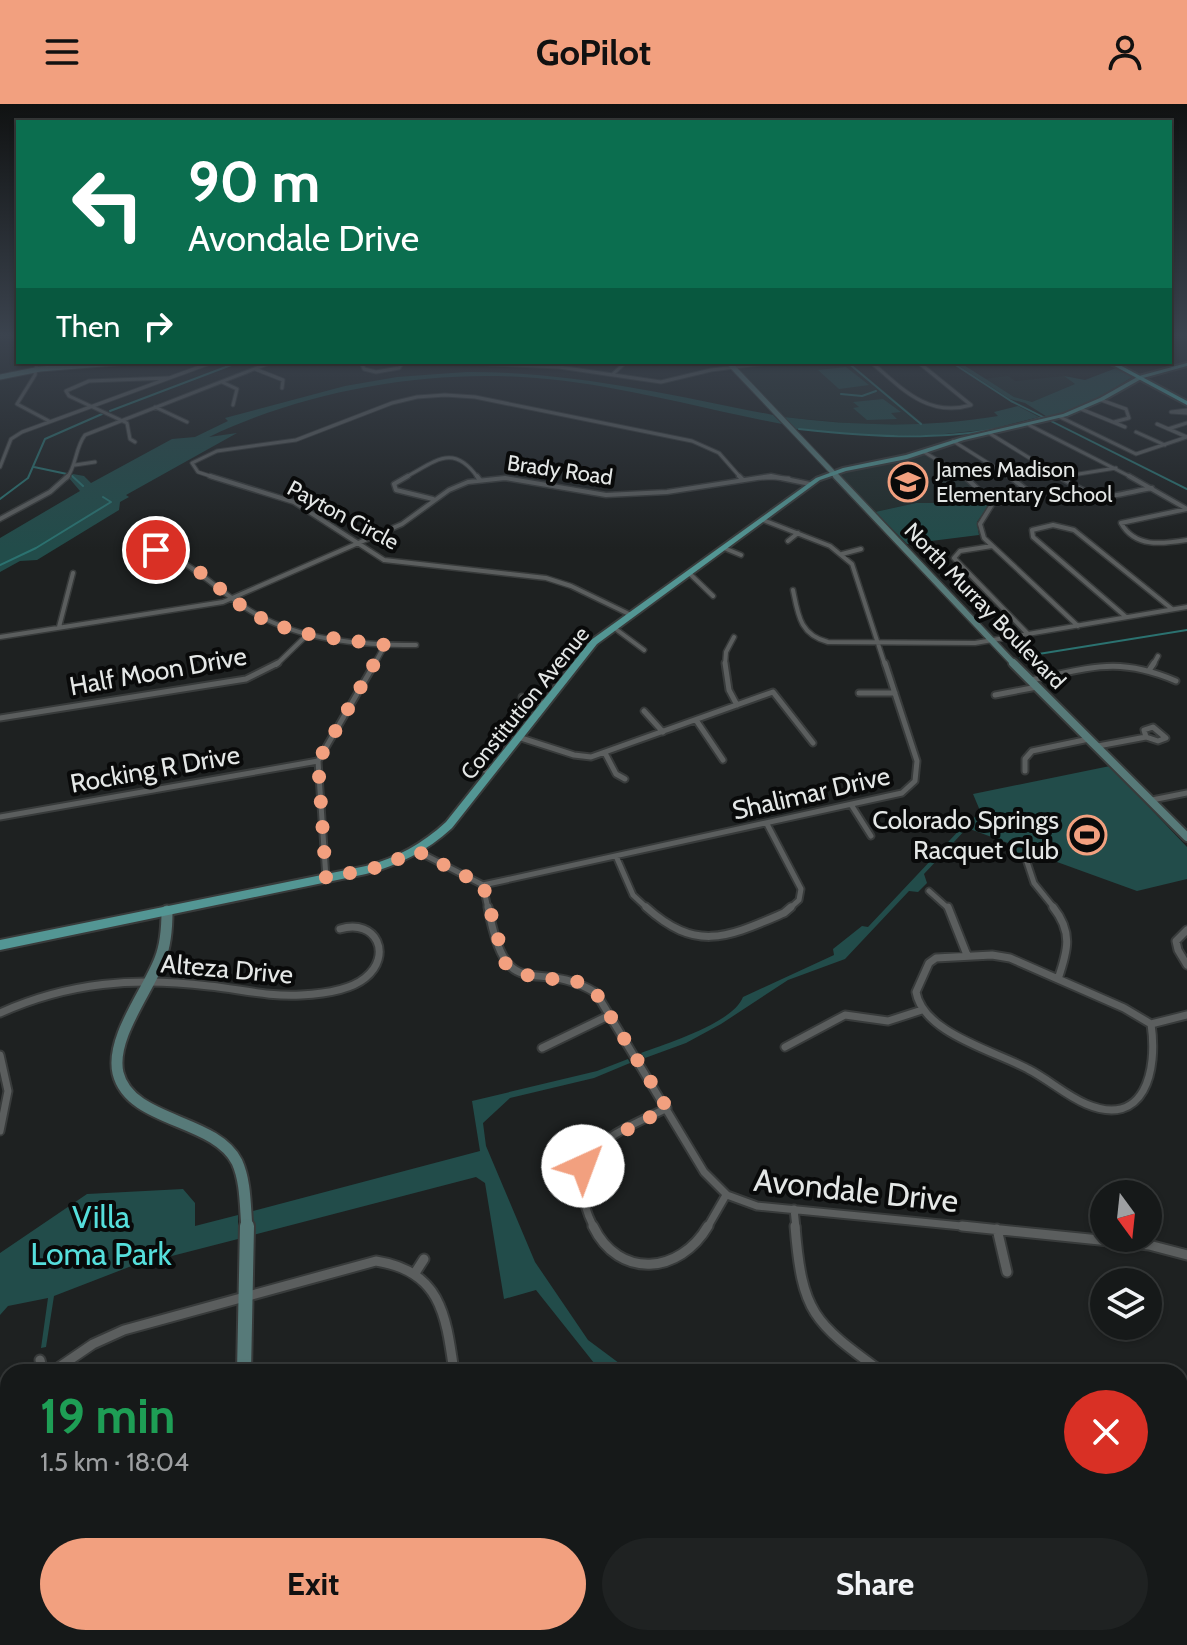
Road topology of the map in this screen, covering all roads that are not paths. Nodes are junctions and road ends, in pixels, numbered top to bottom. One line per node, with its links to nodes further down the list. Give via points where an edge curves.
1 (21, 406): 15 (street)
2 (91, 406): 14 (street); 15 (street)
3 (158, 406): 11 (street)
4 (380, 406): 53 (street, Payton Circle, via 287,443 206,454 192,463 198,472 294,502)
5 (519, 406): 42 (street, Payton Circle, via 700,443 724,458)
6 (769, 406): 35 (main road, North Murray Boulevard)
7 (927, 406): 8 (street, via 944,410)
8 (966, 406)
9 (1088, 406): 12 (main road, Constitution Avenue)
10 (1117, 406): 17 (street, via 1126,409 1129,418)
11 (155, 407): 14 (street); 16 (street)
12 (1081, 409): 13 (main road, Constitution Avenue); 17 (street)
13 (1058, 418): 20 (main road, Constitution Avenue); 28 (street, via 1136,454)
14 (121, 420): 27 (street); 32 (street, via 82,437)
15 (49, 421): 29 (street, via 15,436)
16 (187, 422)
17 (1114, 422): 21 (street)
18 (1187, 423): 22 (street)
19 (1157, 424): 22 (street)
20 (1029, 425): 24 (main road, Constitution Avenue); 38 (street)
21 (1125, 427)
22 (1168, 429): 25 (street)
23 (1136, 432): 28 (street)
24 (989, 433): 26 (main road, Constitution Avenue); 40 (street)
25 (1187, 437): 28 (street)
26 (953, 441): 31 (main road, Constitution Avenue); 46 (street, via 999,467 1033,495 1026,501)
27 (135, 442)
28 (1165, 445)
29 (8, 447): 30 (street); 37 (street)
30 (0, 448)
31 (924, 452): 39 (main road, Constitution Avenue); 46 (street, via 963,474)
32 (77, 454): 33 (street); 36 (street)
33 (70, 455)
34 (95, 462): 36 (street)
35 (824, 464): 39 (main road, North Murray Boulevard); 43 (main road)
36 (75, 465): 48 (street, via 62,481)
37 (0, 467)
38 (1116, 468): 40 (street); 44 (street)
39 (832, 473): 43 (main road, Constitution Avenue); 76 (main road, North Murray Boulevard)
40 (1060, 477): 44 (street, via 1095,496)
41 (480, 480): 42 (street, Brady Road, via 520,478 609,495); 45 (street, Brady Road); 45 (street, via 465,459 455,456 434,460 394,484 396,490)
42 (743, 480): 43 (street, Brady Road, via 782,476)
43 (814, 482): 49 (main road, Constitution Avenue)
44 (1152, 488): 47 (street)
45 (433, 499): 53 (street, Brady Road, via 408,521)
46 (993, 503): 54 (street, via 980,524)
47 (1187, 509): 51 (street, via 1122,522 1133,537 1155,544)
48 (0, 519)
49 (763, 520): 50 (street); 55 (main road, Constitution Avenue)
50 (798, 533): 52 (street); 58 (street)
51 (1187, 540)
52 (788, 541)
53 (355, 544): 64 (street, Brady Road); 67 (street, Payton Circle, via 402,564 553,580)
54 (992, 546): 69 (street); 73 (street, via 960,551 954,558)
55 (724, 548): 59 (street); 61 (main road, Constitution Avenue)
56 (861, 549): 58 (street)
57 (156, 550): 64 (street, via 190,562)
58 (842, 554): 77 (street, Shalimar Drive, via 854,567)
59 (741, 555)
60 (73, 573): 70 (street)
61 (689, 573): 63 (street); 67 (main road, Constitution Avenue)
62 (793, 590): 77 (street, via 802,629 809,636 828,642)
63 (713, 596)
64 (232, 598): 70 (street, Brady Road); 72 (street, via 262,618)
65 (1187, 607): 66 (street)
66 (1172, 610): 68 (street); 68 (street, via 1074,530 1032,530 1033,537)
67 (631, 615): 71 (main road, Constitution Avenue)
68 (1126, 617): 69 (street)
69 (1078, 626): 73 (street)
70 (59, 627): 74 (street, Brady Road)
71 (613, 627): 80 (street); 90 (main road, Constitution Avenue, via 589,648)
72 (308, 634): 78 (street); 93 (street, Half Moon Drive, via 272,668 246,679)
73 (1029, 634): 76 (street)
74 (0, 637)
75 (734, 637): 91 (street, via 724,649 726,685)
76 (993, 640): 77 (street); 83 (main road, North Murray Boulevard)
77 (878, 642): 87 (street, Shalimar Drive)
78 (385, 645): 79 (street); 103 (street)
79 (416, 645)
80 (644, 650)
81 (1158, 656): 82 (street)
82 (1150, 669): 83 (street, via 1097,664); 84 (street)
83 (1031, 680): 85 (main road, North Murray Boulevard)
84 (1176, 681)
85 (1037, 687): 88 (street); 98 (main road, North Murray Boulevard)
86 (859, 693): 87 (street)
87 (895, 693): 110 (street, Shalimar Drive, via 918,776 897,796)
88 (995, 695)
89 (522, 697): 90 (street)
90 (545, 704): 96 (main road, Constitution Avenue)
91 (737, 705): 94 (street); 99 (street, via 773,692)
92 (644, 711): 95 (street)
93 (0, 718)
94 (696, 720): 95 (street); 102 (street)
95 (663, 732): 101 (street)
96 (518, 737): 101 (street, via 578,756); 106 (main road, Constitution Avenue)
97 (1146, 737): 100 (street)
98 (1089, 739): 100 (main road, North Murray Boulevard); 105 (street, via 1032,751)
99 (813, 743)
100 (1098, 746): 109 (main road, North Murray Boulevard)
101 (605, 753): 107 (street, via 616,774)
102 (723, 760)
103 (318, 761): 111 (street, Rocking R Drive); 118 (street)
104 (465, 764): 106 (street)
105 (1025, 771)
106 (491, 772): 115 (main road, Constitution Avenue, via 449,825)
107 (625, 779)
108 (1187, 793): 109 (street)
109 (1152, 800): 114 (main road, North Murray Boulevard)
110 (852, 806): 112 (street, Shalimar Drive); 113 (street)
111 (0, 817)
112 (767, 824): 116 (street, Shalimar Drive); 116 (street, via 799,883 799,900 784,913 728,937 693,936 654,914 633,895)
113 (871, 836)
114 (1187, 837)
115 (417, 851): 118 (main road, Constitution Avenue, via 379,867); 119 (street)
116 (616, 856): 119 (street, Shalimar Drive)
117 (1027, 862): 127 (street, via 1031,881 1068,933)
118 (326, 878): 121 (main road, Constitution Avenue)
119 (483, 885): 131 (street, Avondale Drive, via 505,963 523,974 584,984)
120 (929, 891): 125 (street, via 949,908)
121 (167, 911): 124 (main road, Constitution Avenue); 128 (main road, via 164,947)
122 (340, 929): 128 (street, Alteza Drive, via 348,924 366,927 380,945 372,972 343,988 281,996)
123 (1187, 930): 126 (street, via 1176,942)
124 (0, 945)
125 (967, 955): 127 (street, via 1004,956); 129 (street, via 941,956 929,963 916,986)
126 (1187, 965)
127 (1058, 979): 133 (street)
128 (151, 982): 130 (street, Alteza Drive, via 76,984); 146 (main road, via 119,1049 118,1076 132,1096 213,1137 236,1159 245,1186)
129 (922, 1010): 133 (street, via 1081,1103 1109,1110 1143,1097 1153,1048); 134 (street, via 888,1021 845,1015)
130 (0, 1013)
131 (610, 1015): 135 (street); 137 (street, Avondale Drive)
132 (1187, 1015): 133 (street)
133 (1151, 1024)
134 (785, 1047)
135 (542, 1048)
136 (0, 1055): 138 (street, via 8,1091)
137 (667, 1108): 139 (street, Avondale Drive, via 711,1182); 139 (street, via 604,1141 585,1159 581,1196 606,1249 638,1265 682,1256 695,1246)
138 (0, 1131)
139 (726, 1195): 140 (street, Avondale Drive, via 743,1204)
140 (794, 1209): 141 (street, Avondale Drive); 152 (street, via 800,1288 810,1312 825,1331)
141 (997, 1229): 142 (street, Avondale Drive, via 1149,1245); 144 (street)
142 (1187, 1255)
143 (424, 1259): 145 (street)
144 (1007, 1272)
145 (415, 1273): 146 (street, via 376,1261); 151 (street, via 442,1303)
146 (245, 1295): 149 (street, via 114,1333); 150 (main road)
147 (40, 1360): 148 (street)
148 (41, 1364)
149 (65, 1364)
150 (244, 1364)
151 (453, 1364)
152 (871, 1364)

